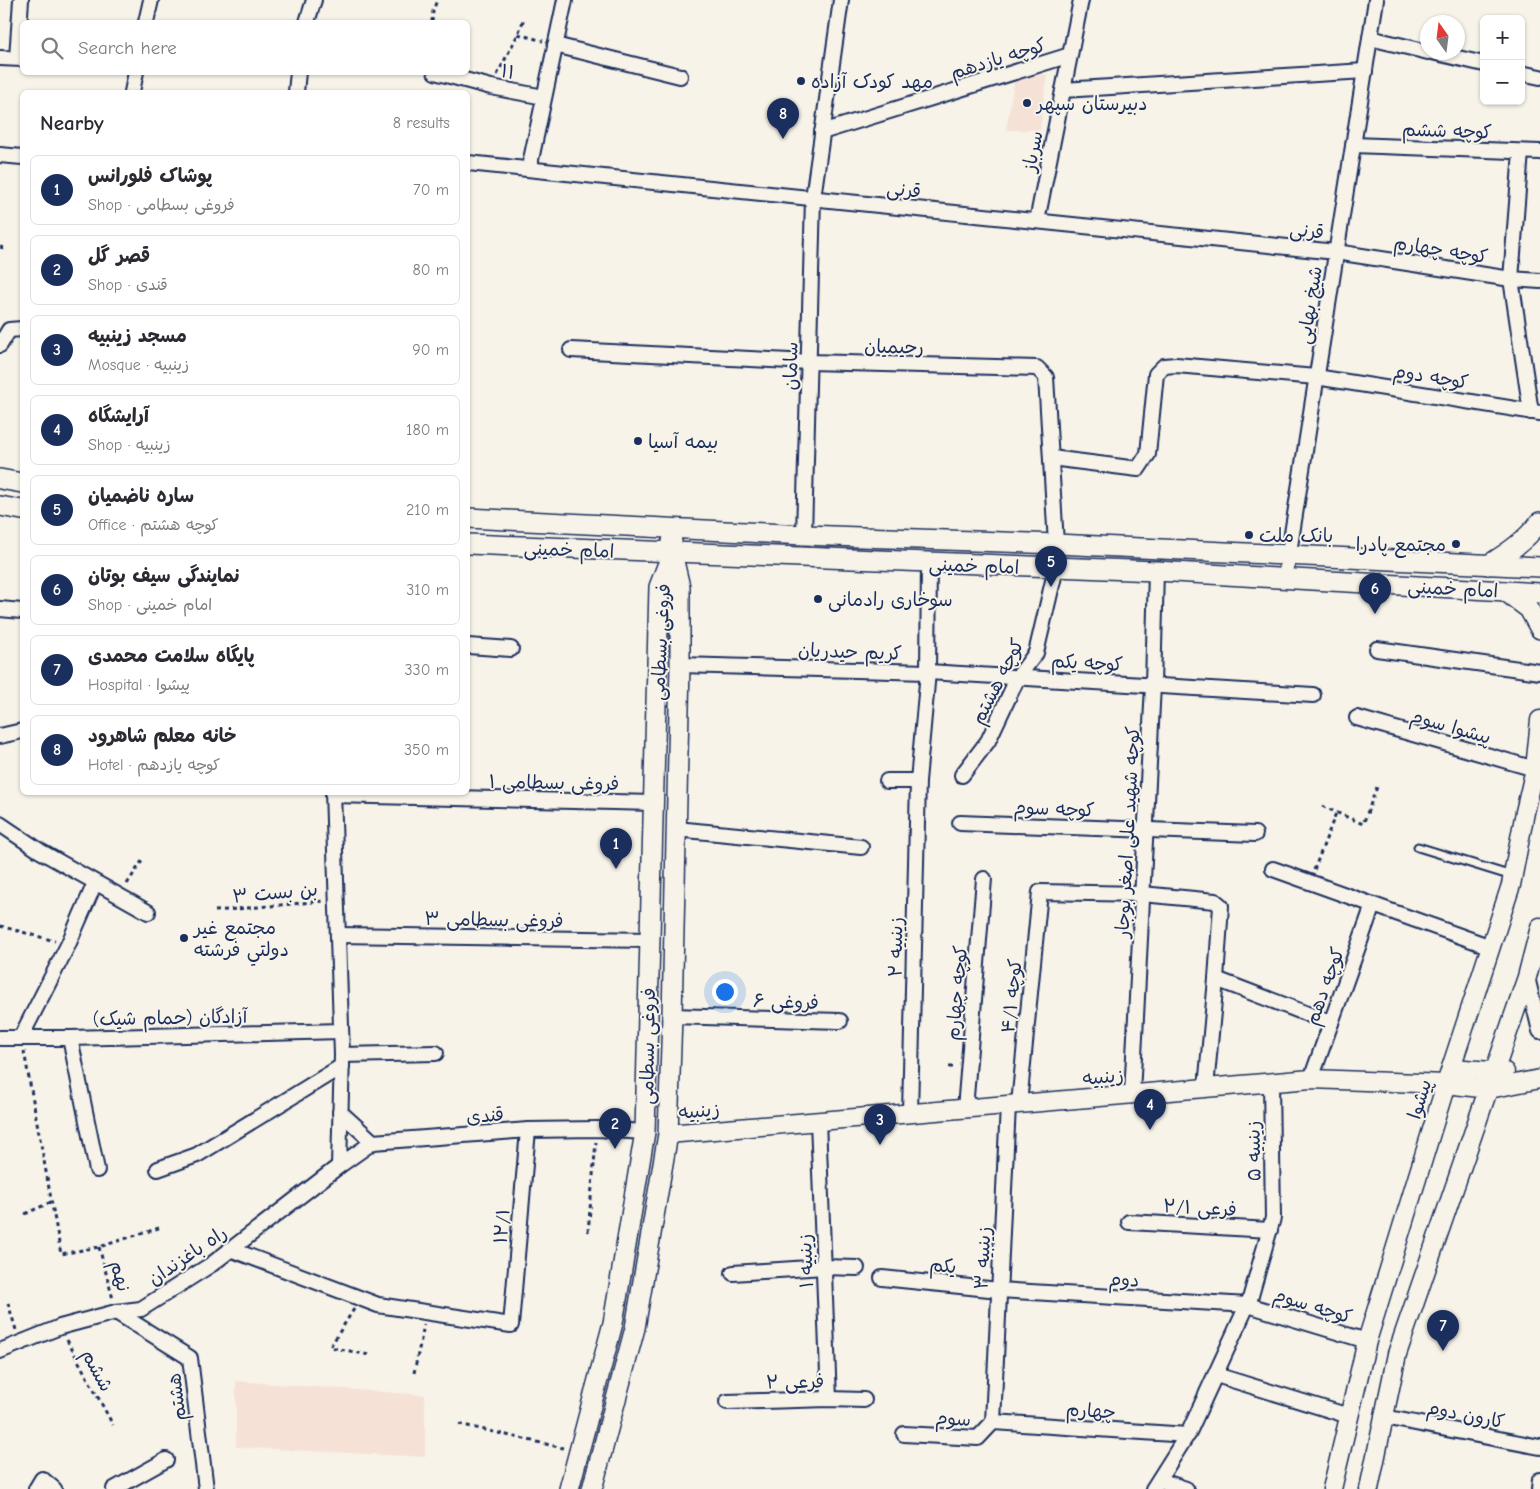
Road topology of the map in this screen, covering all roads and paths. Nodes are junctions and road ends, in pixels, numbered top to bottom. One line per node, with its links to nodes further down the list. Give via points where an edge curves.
1 (21, 0): 10 (street)
2 (150, 0): 11 (street)
3 (314, 0): 12 (street)
4 (438, 0): 13 (path)
5 (565, 0): 16 (street)
6 (841, 0): 35 (street, سامان)
7 (1081, 0): 18 (street, سرباز)
8 (1376, 0): 15 (street, شیخ بهایی)
9 (524, 19): 14 (path)
10 (21, 20)
11 (146, 20)
12 (308, 20)
13 (432, 20)
14 (518, 34): 16 (path); 30 (path)
15 (1370, 38): 17 (street); 23 (street, شیخ بهایی)
16 (555, 45): 28 (street); 34 (street)
17 (1420, 50)
18 (1070, 55): 33 (street, سرباز); 35 (street, کوچه یازدهم)
19 (0, 58): 20 (street)
20 (20, 59)
21 (1465, 60): 22 (street)
22 (1480, 63)
23 (1365, 71): 33 (street); 36 (street, شیخ بهایی)
24 (1525, 74): 29 (street)
25 (135, 75): 31 (street)
26 (298, 75): 32 (street)
27 (446, 75): 30 (street, ۱۱)
28 (680, 76)
29 (1540, 78)
30 (491, 87): 34 (street, ۱۱)
31 (132, 90)
32 (296, 90)
33 (1063, 90): 44 (street, سرباز)
34 (544, 97): 42 (street)
35 (822, 132): 43 (street, سامان)
36 (1353, 145): 37 (street, کوچه ششم); 45 (street, شیخ بهایی)
37 (1521, 152): 38 (street, کوچه ششم); 46 (street)
38 (1540, 152)
39 (0, 155): 40 (street)
40 (20, 157)
41 (470, 163): 42 (street, قرنی)
42 (528, 169): 43 (street, قرنی)
43 (813, 198): 44 (street, قرنی); 51 (street, سامان)
44 (1037, 221): 45 (street, قرنی)
45 (1336, 252): 46 (street, کوچه چهارم); 52 (street, شیخ بهایی)
46 (1511, 279): 47 (street, کوچه چهارم); 53 (street)
47 (1540, 281)
48 (20, 329): 49 (street, via 9,330)
49 (0, 345)
50 (571, 350): 51 (street, رحیمیان)
51 (808, 362): 54 (street, رحیمیان, via 1037,368 1046,377); 62 (street, سامان)
52 (1316, 377): 53 (street, کوچه دوم); 54 (street, کوچه دوم, via 1164,366 1156,374 1148,454 1138,468); 66 (street, شیخ بهایی)
53 (1535, 412)
54 (1051, 458): 64 (street, رحیمیان)
55 (0, 479): 56 (main road)
56 (20, 483)
57 (0, 506): 58 (main road)
58 (20, 510)
59 (470, 518): 61 (main road, امام خمینی)
60 (1540, 522): 68 (main road, via 1517,546)
61 (673, 528): 62 (main road, امام خمینی); 65 (main road)
62 (804, 535): 64 (main road, امام خمینی)
63 (470, 544): 65 (main road, امام خمینی)
64 (1056, 544): 66 (main road, امام خمینی)
65 (672, 553): 67 (main road, امام خمینی); 81 (main road, فروغی بسطامی, via 680,587); 98 (main road, فروغی بسطامی, via 659,587)
66 (1288, 556): 68 (main road, امام خمینی); 72 (street, شیخ بهایی)
67 (929, 563): 70 (main road, امام خمینی); 82 (street)
68 (1488, 565): 69 (main road, امام خمینی)
69 (1540, 567)
70 (1056, 568): 71 (main road, امام خمینی); 84 (street, کوچه هشتم, via 1036,653)
71 (1156, 571): 72 (main road, امام خمینی); 85 (street, کوچه شهید علی اصغر بوجار)
72 (1286, 578): 73 (main road, امام خمینی)
73 (1505, 591): 74 (main road, امام خمینی); 77 (main road, via 1529,609)
74 (1540, 593)
75 (0, 610): 76 (street)
76 (20, 612)
77 (1540, 629)
78 (470, 646): 79 (street)
79 (511, 649)
80 (1378, 649): 83 (street)
81 (680, 665): 82 (street, کریم حیدریان); 103 (main road, فروغی بسطامی)
82 (928, 672): 84 (street, کریم حیدریان); 93 (street)
83 (1540, 672)
84 (1018, 677): 85 (street, کوچه یکم); 92 (street, کوچه هشتم, via 988,741)
85 (1153, 685): 86 (street); 104 (street, کوچه شهید علی اصغر بوجار)
86 (1313, 695)
87 (1357, 718): 91 (street, پیشوا سوم)
88 (1540, 720): 91 (street, پیشوا)
89 (20, 731): 90 (street)
90 (0, 736)
91 (1535, 769): 110 (street, پیشوا)
92 (962, 775)
93 (918, 781): 94 (street); 149 (street, زینبیه ۲)
94 (886, 782)
95 (1377, 786): 100 (path, via 1363,824)
96 (333, 795): 116 (street)
97 (406, 795): 98 (street, فروغی بسطامی ۱)
98 (654, 803): 123 (main road, فروغی بسطامی)
99 (1322, 806): 100 (path)
100 (1336, 813): 112 (path)
101 (960, 823): 104 (street, کوچه سوم)
102 (0, 824): 113 (street)
103 (676, 829): 106 (street); 128 (main road, فروغی بسطامی)
104 (1146, 830): 105 (street); 114 (street, کوچه شهید علی اصغر بوجار)
105 (1255, 834)
106 (861, 847)
107 (1418, 847): 110 (lane)
108 (142, 861): 115 (path)
109 (1272, 869): 112 (street)
110 (1513, 876): 125 (street, پیشوا)
111 (984, 879): 147 (street, کوچه چهارم)
112 (1309, 882): 117 (street)
113 (95, 883): 115 (street); 124 (street)
114 (1142, 894): 127 (street, via 1215,901 1222,906); 145 (street, کوچه شهید علی اصغر بوجار); 146 (street, کوچه ۴/۱, via 1040,892)
115 (120, 895): 119 (street)
116 (337, 900): 118 (path, بن بست ۳); 122 (street)
117 (1373, 905): 125 (street); 130 (street, کوچه دهم)
118 (215, 911)
119 (148, 912)
120 (0, 926): 124 (path)
121 (1540, 927): 126 (street)
122 (338, 935): 123 (street, فروغی بسطامی ۳); 131 (street)
123 (650, 940): 153 (main road, فروغی بسطامی)
124 (68, 945): 133 (street)
125 (1490, 947): 139 (street, پیشوا)
126 (1527, 977): 132 (street); 138 (street)
127 (1216, 979): 130 (street); 143 (street)
128 (672, 1016): 129 (street, فروغی ۶); 154 (main road, فروغی بسطامی)
129 (840, 1021)
130 (1331, 1023): 141 (street, کوچه دهم)
131 (341, 1031): 135 (street, آزادگان (حمام شیک)); 137 (street)
132 (1540, 1031)
133 (21, 1037): 134 (street, آزادگان (حمام شیک)); 135 (street, آزادگان (حمام شیک)); 159 (path)
134 (0, 1038)
135 (70, 1038): 158 (street)
136 (436, 1053): 137 (street)
137 (342, 1061): 148 (street); 157 (street, via 197,1155)
138 (1495, 1072): 139 (street, زینبیه); 140 (street, زینبیه); 144 (street)
139 (1449, 1076): 141 (street, زینبیه); 144 (street, زینبیه); 179 (street, پیشوا)
140 (1540, 1077): 144 (street, زینبیه)
141 (1311, 1080): 142 (street, زینبیه)
142 (1270, 1083): 143 (street, زینبیه); 162 (street, زینبیه ۵)
143 (1206, 1088): 145 (street, زینبیه)
144 (1489, 1089): 188 (street, via 1397,1354)
145 (1132, 1095): 146 (street, زینبیه)
146 (1013, 1105): 147 (street, زینبیه); 171 (street, زینبیه ۳)
147 (965, 1109): 149 (street, زینبیه)
148 (340, 1112): 155 (street); 156 (street)
149 (910, 1114): 150 (street, زینبیه)
150 (818, 1121): 154 (street, زینبیه); 167 (street, زینبیه ۱)
151 (597, 1129): 152 (street, قندی); 153 (street, قندی); 164 (path)
152 (528, 1130): 155 (street, قندی); 176 (street, ۱۲/۱, via 511,1325)
153 (645, 1132): 154 (main road); 195 (main road, فروغی بسطامی, via 613,1323)
154 (668, 1134): 204 (main road, فروغی بسطامی, via 636,1328)
155 (373, 1142): 156 (street, راه باغزندان)
156 (338, 1166): 166 (street, راه باغزندان)
157 (158, 1169)
158 (97, 1170)
159 (51, 1202): 160 (path); 165 (path, via 61,1254)
160 (25, 1214)
161 (1129, 1222): 162 (street, فرعی ۲/۱)
162 (1272, 1224): 174 (street, زینبیه ۵)
163 (162, 1227): 165 (path)
164 (588, 1232)
165 (99, 1247): 175 (path, نهم)
166 (230, 1249): 172 (street); 175 (street, راه باغزندان, via 141,1309)
167 (824, 1267): 168 (street); 169 (street); 184 (street, زینبیه ۱)
168 (857, 1268)
169 (733, 1273)
170 (882, 1278): 171 (street, یکم)
171 (999, 1290): 174 (street, دوم); 189 (street, زینبیه ۳)
172 (360, 1299): 176 (street); 181 (path, via 330,1347)
173 (8, 1303): 178 (path)
174 (1248, 1304): 179 (street, کوچه سوم); 183 (street, زینبیه ۵)
175 (116, 1312): 177 (street, راه باغزندان); 202 (street, هشتم, via 190,1358)
176 (427, 1312): 182 (path)
177 (60, 1328): 178 (street, راه باغزندان); 191 (path, ششم)
178 (19, 1342): 180 (street, راه باغزندان)
179 (1367, 1342): 187 (street, پیشوا)
180 (0, 1351)
181 (369, 1355)
182 (414, 1373)
183 (1216, 1375): 187 (street); 193 (street, زینبیه ۵)
184 (829, 1399): 185 (street, فرعی ۲); 186 (street, فرعی ۲)
185 (864, 1400)
186 (727, 1402)
187 (1349, 1416): 206 (street, پیشوا)
188 (1384, 1417): 194 (street, کارون دوم); 207 (street)
189 (993, 1418): 192 (street, سوم, via 978,1438); 193 (street, چهارم)
190 (459, 1424): 195 (path)
191 (113, 1426)
192 (904, 1434)
193 (1188, 1435): 198 (street, زینبیه ۵)
194 (1540, 1447)
195 (579, 1451): 203 (main road, فروغی بسطامی)
196 (166, 1460): 201 (street)
197 (1540, 1480): 208 (street)
198 (1156, 1484): 205 (street)
199 (36, 1489): 200 (street, via 42,1478)
200 (54, 1489)
201 (114, 1489)
202 (206, 1489)
203 (568, 1489)
204 (592, 1489)
205 (1186, 1489)
206 (1332, 1489)
207 (1369, 1489)
208 (1539, 1489)

